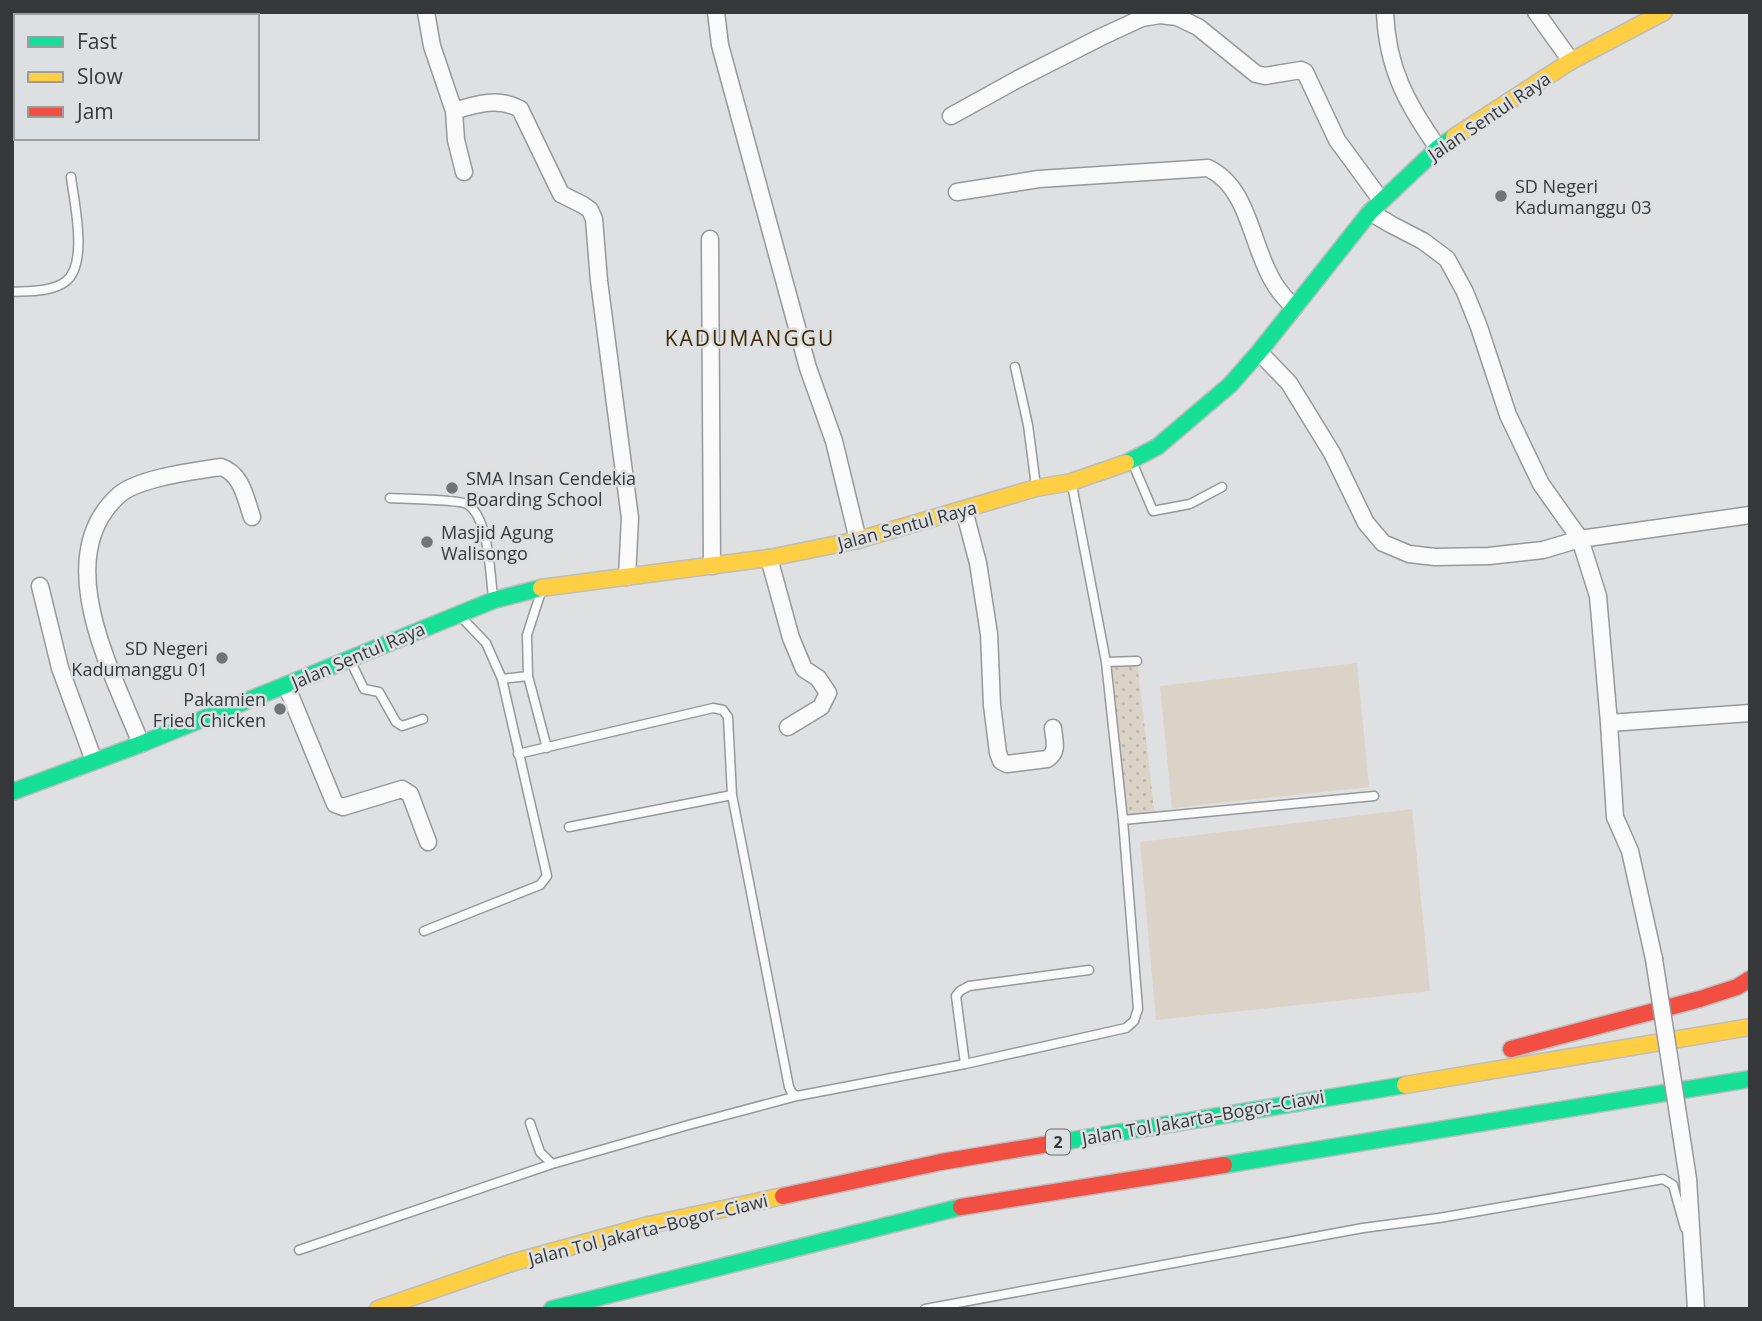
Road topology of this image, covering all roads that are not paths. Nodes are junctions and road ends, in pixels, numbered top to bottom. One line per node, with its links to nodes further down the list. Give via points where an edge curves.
1 (426, 12): 9 (street, via 432,47)
2 (1385, 12): 11 (street, via 1391,61 1400,86)
3 (1536, 12): 8 (street)
4 (1626, 12): 7 (street)
5 (1664, 12): 7 (main road, Jalan Sentul Raya)
6 (717, 20): 30 (street, via 720,45)
7 (1635, 27): 8 (main road, Jalan Sentul Raya)
8 (1571, 61): 11 (main road, Jalan Sentul Raya)
9 (454, 111): 12 (street); 33 (street, via 492,102 520,109 561,194 583,205 594,219 629,519)
10 (951, 116): 15 (street, via 1142,18 1177,17 1198,27 1256,74 1305,72 1337,140)
11 (1438, 148): 15 (main road, Jalan Sentul Raya)
12 (464, 172)
13 (71, 177): 17 (lane, via 79,245 76,267 66,282 43,290)
14 (957, 192): 18 (street, via 1039,179 1208,169 1220,174 1239,200 1273,282)
15 (1376, 206): 18 (main road, Jalan Sentul Raya); 29 (street, via 1447,259 1479,327 1508,415 1541,484)
16 (710, 239): 32 (street)
17 (12, 292)
18 (1294, 308): 19 (main road, Jalan Sentul Raya)
19 (1259, 352): 21 (main road, Jalan Sentul Raya, via 1213,401 1157,447); 29 (street, via 1289,383 1332,453 1366,523 1383,543 1409,554 1489,556 1543,550)
20 (1015, 367): 24 (lane)
21 (1132, 461): 22 (main road, Jalan Sentul Raya); 23 (lane, via 1153,511 1190,504)
22 (1071, 482): 24 (main road, Jalan Sentul Raya); 40 (lane)
23 (1222, 487)
24 (1036, 488): 26 (main road, Jalan Sentul Raya)
25 (390, 498): 36 (lane, via 465,503 478,514)
26 (964, 510): 30 (main road, Jalan Sentul Raya); 48 (street, via 989,634 1001,761 1007,764 1053,756)
27 (1750, 514): 29 (street)
28 (252, 517): 49 (street, via 238,478 221,467 145,483 119,494 94,531 86,577 89,602)
29 (1580, 539): 46 (street, via 1598,596)
30 (858, 540): 31 (main road, Jalan Sentul Raya)
31 (769, 558): 32 (main road, Jalan Sentul Raya); 47 (street, via 804,669 818,678 828,693 821,707)
32 (712, 566): 33 (main road, Jalan Sentul Raya)
33 (627, 577): 35 (main road, Jalan Sentul Raya)
34 (40, 586): 52 (street, via 60,668)
35 (542, 588): 36 (main road, Jalan Sentul Raya); 41 (lane, via 527,635)
36 (494, 600): 37 (main road, Jalan Sentul Raya)
37 (458, 614): 38 (main road, Jalan Sentul Raya); 42 (lane, via 486,643)
38 (349, 657): 43 (main road, Jalan Sentul Raya); 45 (lane, via 364,690 379,692 396,722 402,726)
39 (1137, 661): 40 (lane)
40 (1106, 662): 56 (lane)
41 (528, 676): 42 (lane); 50 (lane)
42 (502, 679): 51 (lane)
43 (286, 685): 49 (main road, Jalan Sentul Raya); 58 (street, via 335,804 343,807 406,790)
44 (1750, 713): 46 (street)
45 (423, 719)
46 (1609, 723): 69 (street, bridge, via 1615,817 1630,851 1654,959 1688,1179)
47 (788, 727)
48 (1053, 728)
49 (141, 744): 52 (main road, Jalan Sentul Raya)
50 (547, 748): 51 (lane); 54 (lane, via 713,708 723,710 728,717)
51 (517, 754): 59 (lane, via 547,876 540,885)
52 (94, 761): 53 (main road, Jalan Sentul Raya)
53 (12, 792)
54 (732, 795): 57 (lane); 66 (lane, via 789,1087)
55 (1374, 796): 56 (lane)
56 (1123, 820): 63 (lane, via 1138,1009 1133,1021 1126,1028)
57 (569, 827)
58 (428, 842)
59 (424, 931)
60 (1089, 970): 63 (lane, via 960,991)
61 (1750, 979): 65 (main road, via 1700,999)
62 (1750, 1027): 65 (main road, Jalan Tol Jakarta–Bogor–Ciawi / 2)
63 (965, 1064): 66 (lane)
64 (1750, 1079): 72 (main road, via 951,1209)
65 (1335, 1095): 71 (main road, Jalan Tol Jakarta–Bogor–Ciawi / 2, via 941,1162 649,1225 511,1263)
66 (797, 1096): 68 (lane)
67 (530, 1123): 68 (lane, via 540,1152)
68 (552, 1164): 70 (lane)
69 (1691, 1249): 73 (lane, via 1672,1185 1663,1178); 74 (street)
70 (299, 1250)
71 (379, 1309)
72 (552, 1309)
73 (925, 1309)
74 (1696, 1309)

